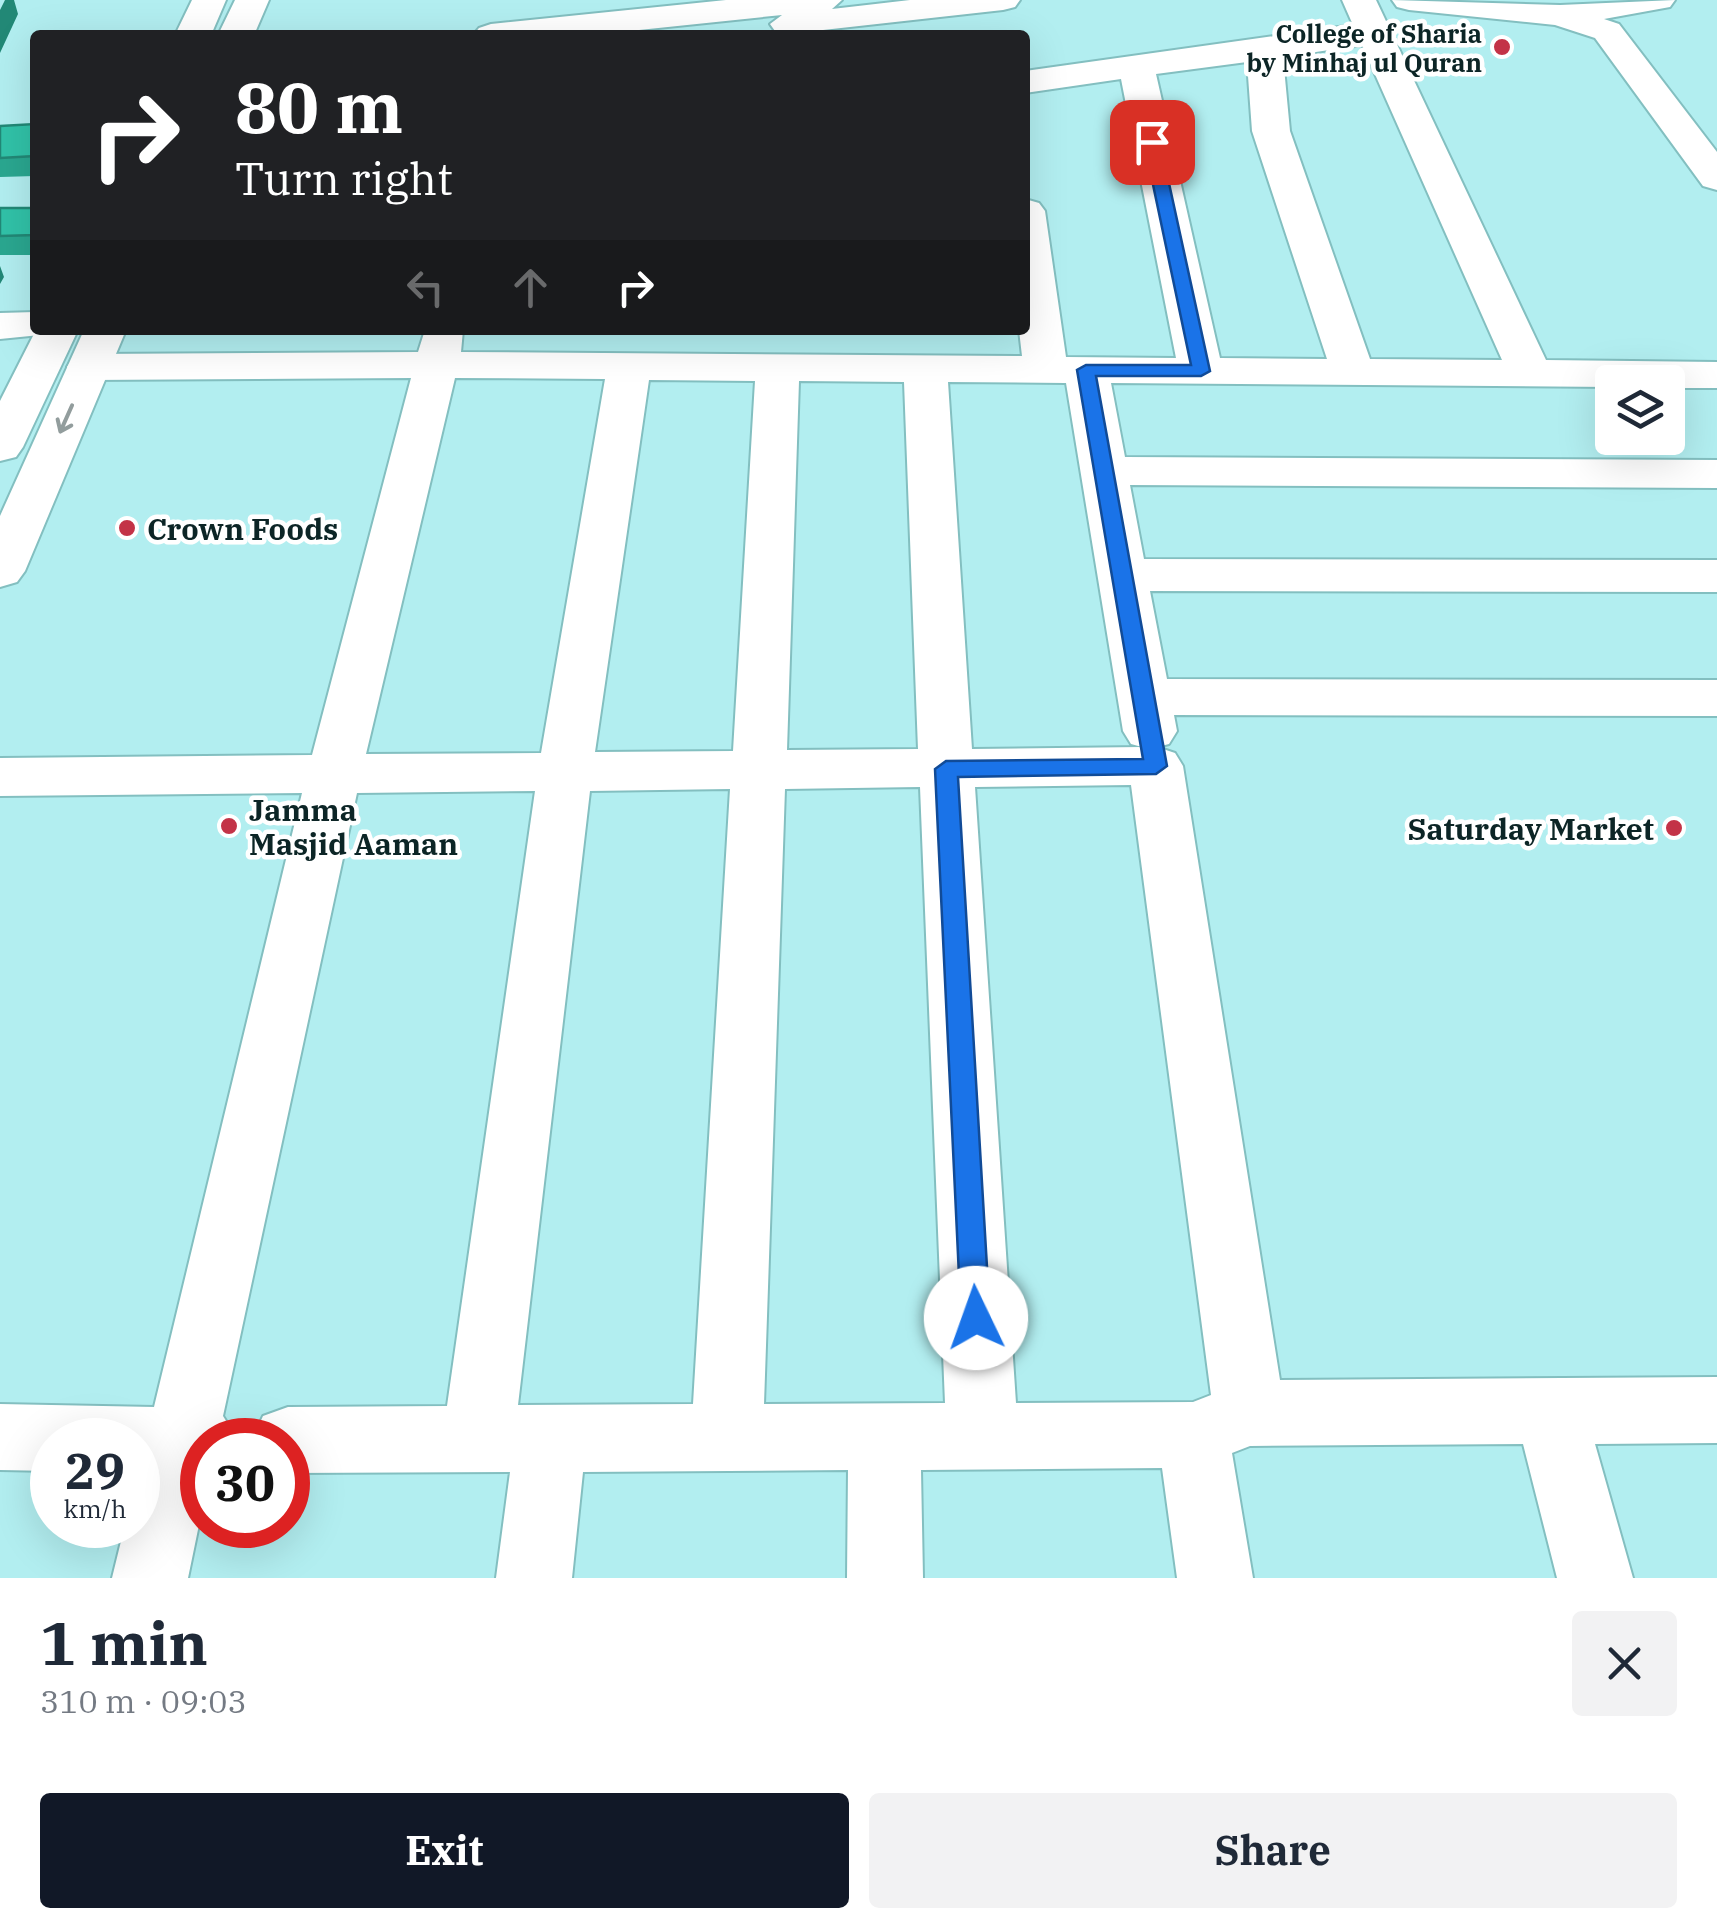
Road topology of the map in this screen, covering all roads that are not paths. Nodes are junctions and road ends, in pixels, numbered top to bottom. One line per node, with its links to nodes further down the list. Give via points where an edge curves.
1 (209, 0): 10 (street)
2 (252, 0): 11 (street)
3 (825, 0): 8 (street)
4 (1003, 0): 8 (street)
5 (1409, 0): 7 (street)
6 (1658, 0): 7 (street)
7 (1560, 15): 16 (street, via 1607,31)
8 (698, 16): 12 (street)
9 (1367, 16): 13 (street); 29 (street)
10 (195, 30)
11 (238, 30)
12 (545, 30)
13 (1264, 48): 14 (street); 28 (street, via 1271,132)
14 (1136, 66): 15 (street); 27 (street)
15 (1030, 81)
16 (1717, 178)
17 (1030, 230): 26 (street)
18 (30, 325): 19 (street)
19 (0, 326)
20 (55, 335): 31 (street)
21 (440, 347): 22 (street); 23 (street); 43 (street)
22 (97, 349): 34 (street, one-way to 34)
23 (604, 354): 24 (street); 42 (street)
24 (758, 355): 25 (street); 41 (street)
25 (904, 356): 26 (street); 40 (street)
26 (1066, 370): 27 (street); 32 (street)
27 (1201, 371): 28 (street)
28 (1352, 372): 29 (street)
29 (1530, 374): 30 (street)
30 (1717, 375)
31 (0, 448)
32 (1104, 471): 33 (street); 35 (street)
33 (1717, 474)
34 (0, 571)
35 (1122, 574): 36 (street); 37 (street)
36 (1717, 576)
37 (1144, 698): 38 (street); 39 (street)
38 (1717, 698)
39 (1156, 766): 40 (street); 48 (street)
40 (946, 769): 41 (street); 50 (street)
41 (756, 770): 42 (street); 52 (street)
42 (566, 772): 43 (street); 53 (street)
43 (334, 774): 44 (street); 47 (street)
44 (0, 777)
45 (1717, 1410): 46 (street)
46 (1550, 1411): 48 (street); 62 (street)
47 (198, 1418)
48 (1221, 1424): 50 (street); 61 (street)
49 (0, 1436): 56 (street)
50 (982, 1436): 51 (street)
51 (884, 1437): 52 (street); 60 (street)
52 (727, 1438): 54 (street)
53 (478, 1439): 54 (street); 55 (street)
54 (550, 1439): 59 (street)
55 (310, 1440)
56 (180, 1441)
57 (180, 1482): 58 (street)
58 (150, 1578)
59 (534, 1578)
60 (885, 1578)
61 (1216, 1578)
62 (1595, 1578)

